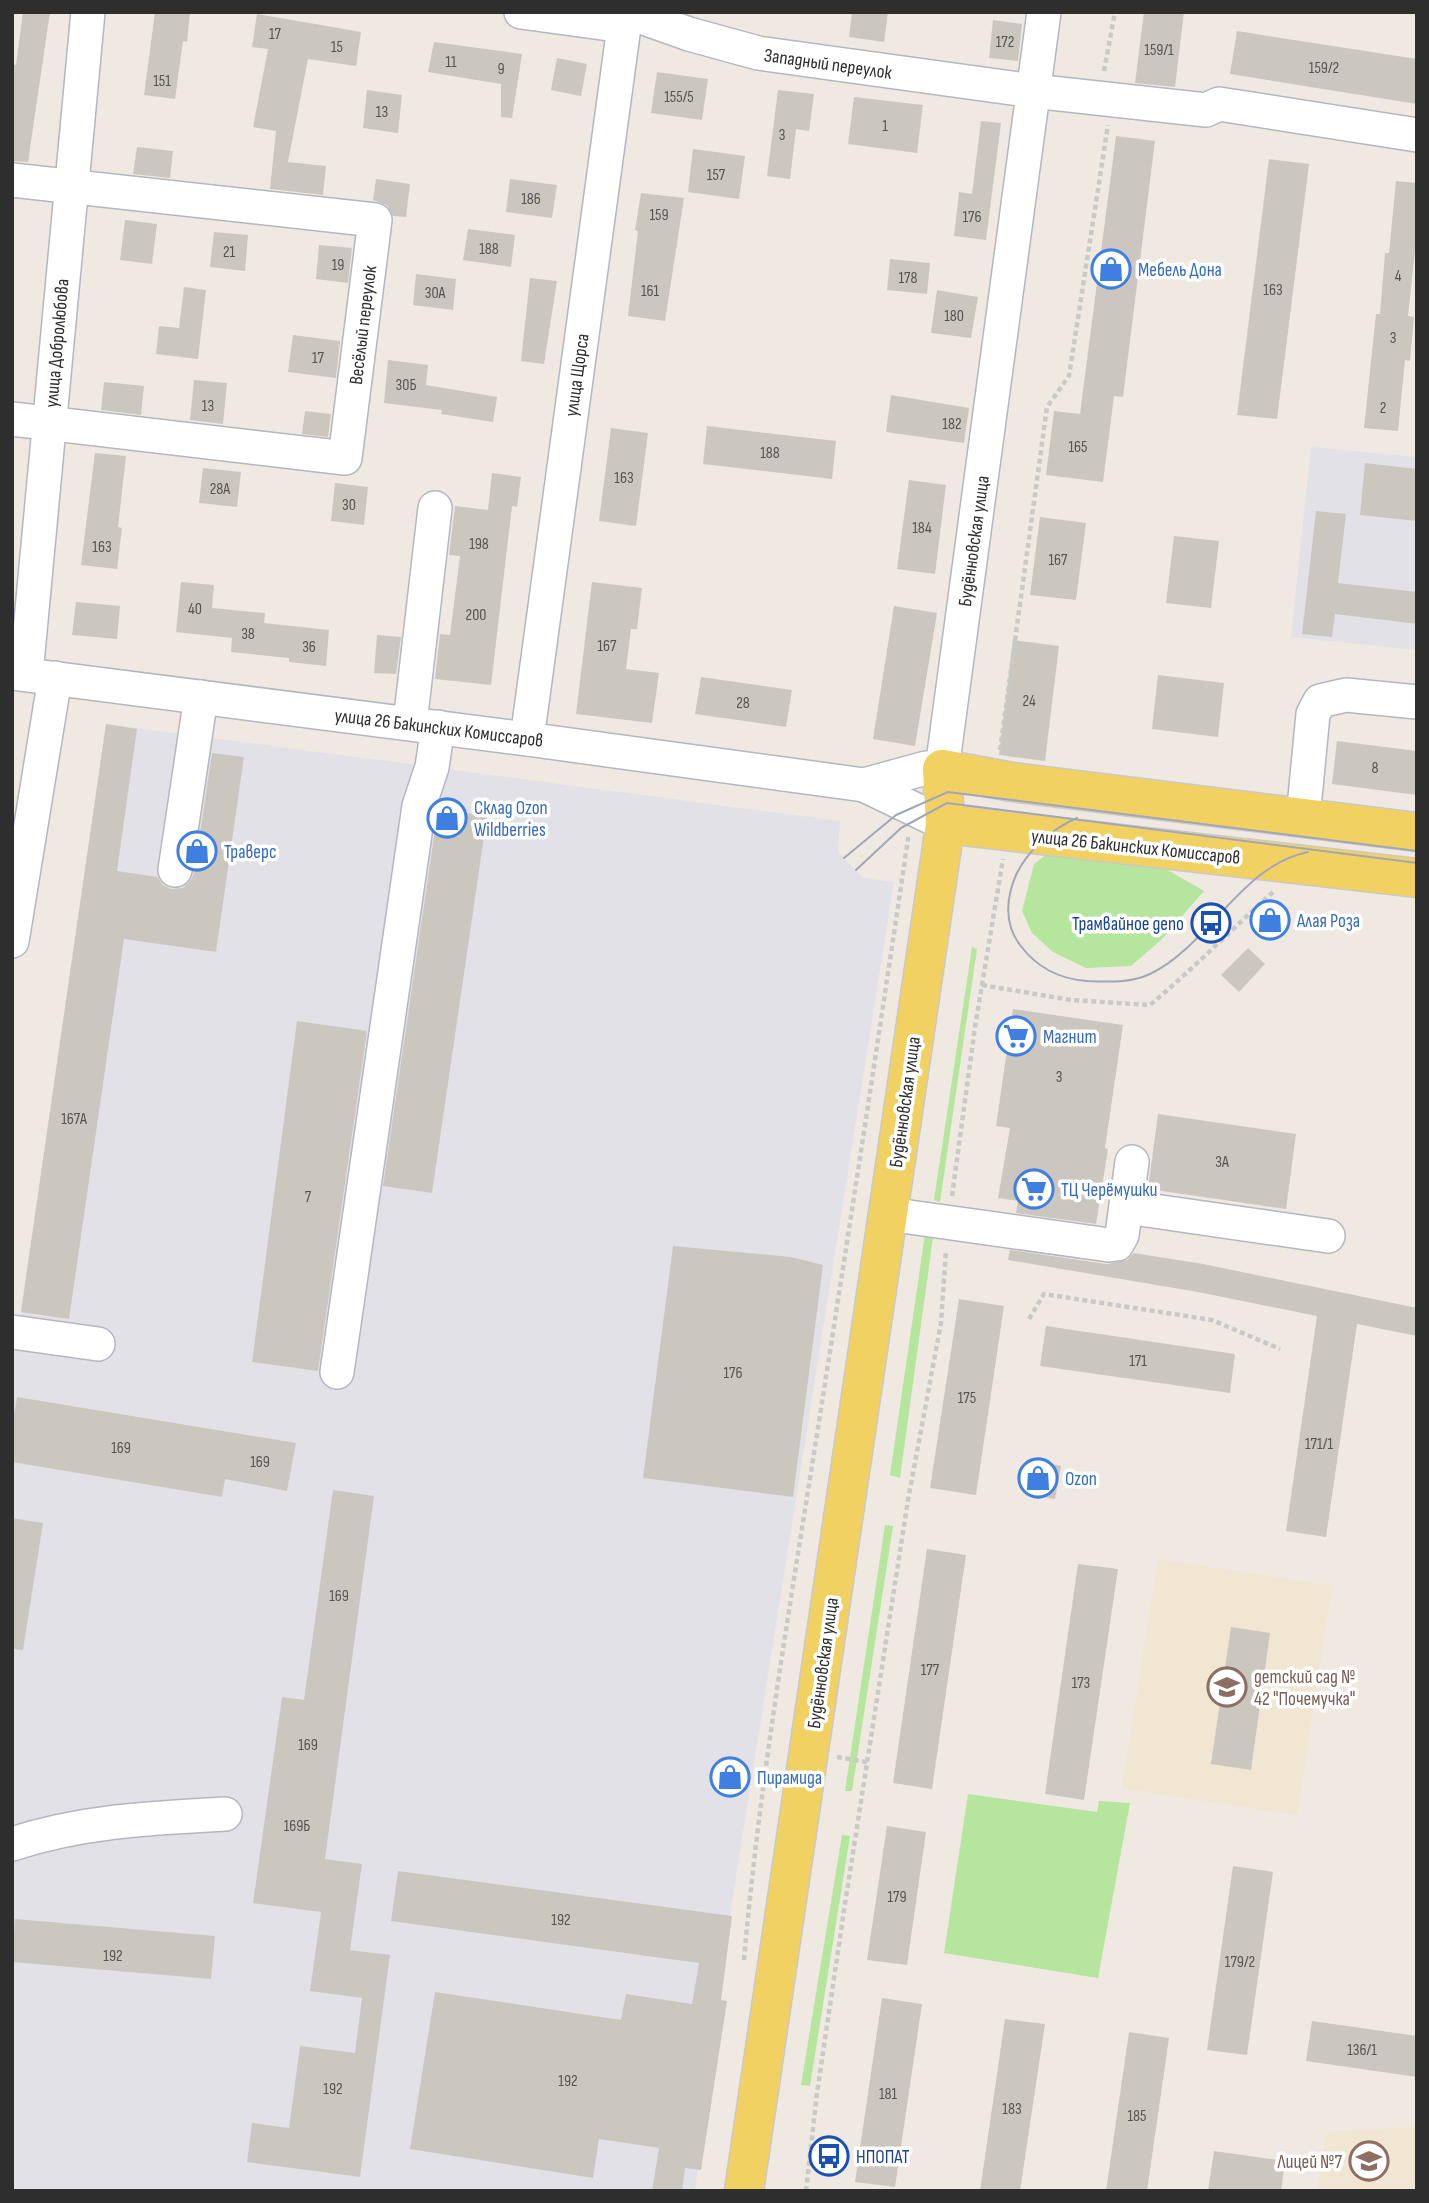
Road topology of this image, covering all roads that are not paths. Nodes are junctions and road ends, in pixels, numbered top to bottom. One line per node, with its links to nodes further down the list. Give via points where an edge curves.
1 (88, 12): 8 (street, улица Добролюбова)
2 (521, 12): 4 (street, Западный переулок)
3 (1045, 12): 5 (street, Будённовская улица)
4 (626, 17): 5 (street, Западный переулок, via 758,53); 16 (street, улица Щорса)
5 (1033, 91): 6 (street, Западный переулок, via 1206,110 1219,104); 17 (street, Будённовская улица)
6 (1417, 135)
7 (12, 180): 8 (street, Весёлый переулок)
8 (70, 187): 10 (street, улица Добролюбова); 10 (street, Весёлый переулок, via 374,220 345,458)
9 (12, 419): 10 (street, Весёлый переулок)
10 (49, 424): 12 (street, улица Добролюбова)
11 (436, 508): 15 (street)
12 (31, 675): 13 (street, улица 26 Бакинских Комиссаров); 24 (street, улица Добролюбова)
13 (201, 697): 15 (street, улица 26 Бакинских Комиссаров); 22 (street)
14 (1417, 702): 19 (street, via 1346,695 1321,701 1313,714)
15 (424, 725): 16 (street, улица 26 Бакинских Комиссаров); 31 (street, via 432,767 419,806)
16 (527, 739): 18 (street, улица 26 Бакинских Комиссаров)
17 (942, 769): 18 (street, улица 26 Бакинских Комиссаров, via 926,768); 19 (main road, улица 26 Бакинских Комиссаров); 20 (main road, Будённовская улица)
18 (864, 785): 20 (street, улица 26 Бакинских Комиссаров)
19 (1303, 818): 21 (main road, улица 26 Бакинских Комиссаров)
20 (945, 824): 23 (main road, улица 26 Бакинских Комиссаров); 27 (main road, Будённовская улица)
21 (1417, 832)
22 (175, 870)
23 (1417, 877)
24 (12, 941)
25 (1132, 1162): 26 (street)
26 (1126, 1208): 27 (street, via 1122,1235 1117,1244 1109,1245); 28 (street)
27 (888, 1214): 34 (main road, Будённовская улица)
28 (1328, 1236)
29 (12, 1332): 30 (street)
30 (97, 1344)
31 (337, 1372)
32 (225, 1814): 33 (street, via 134,1819 51,1831)
33 (12, 1844)
34 (744, 2191)

